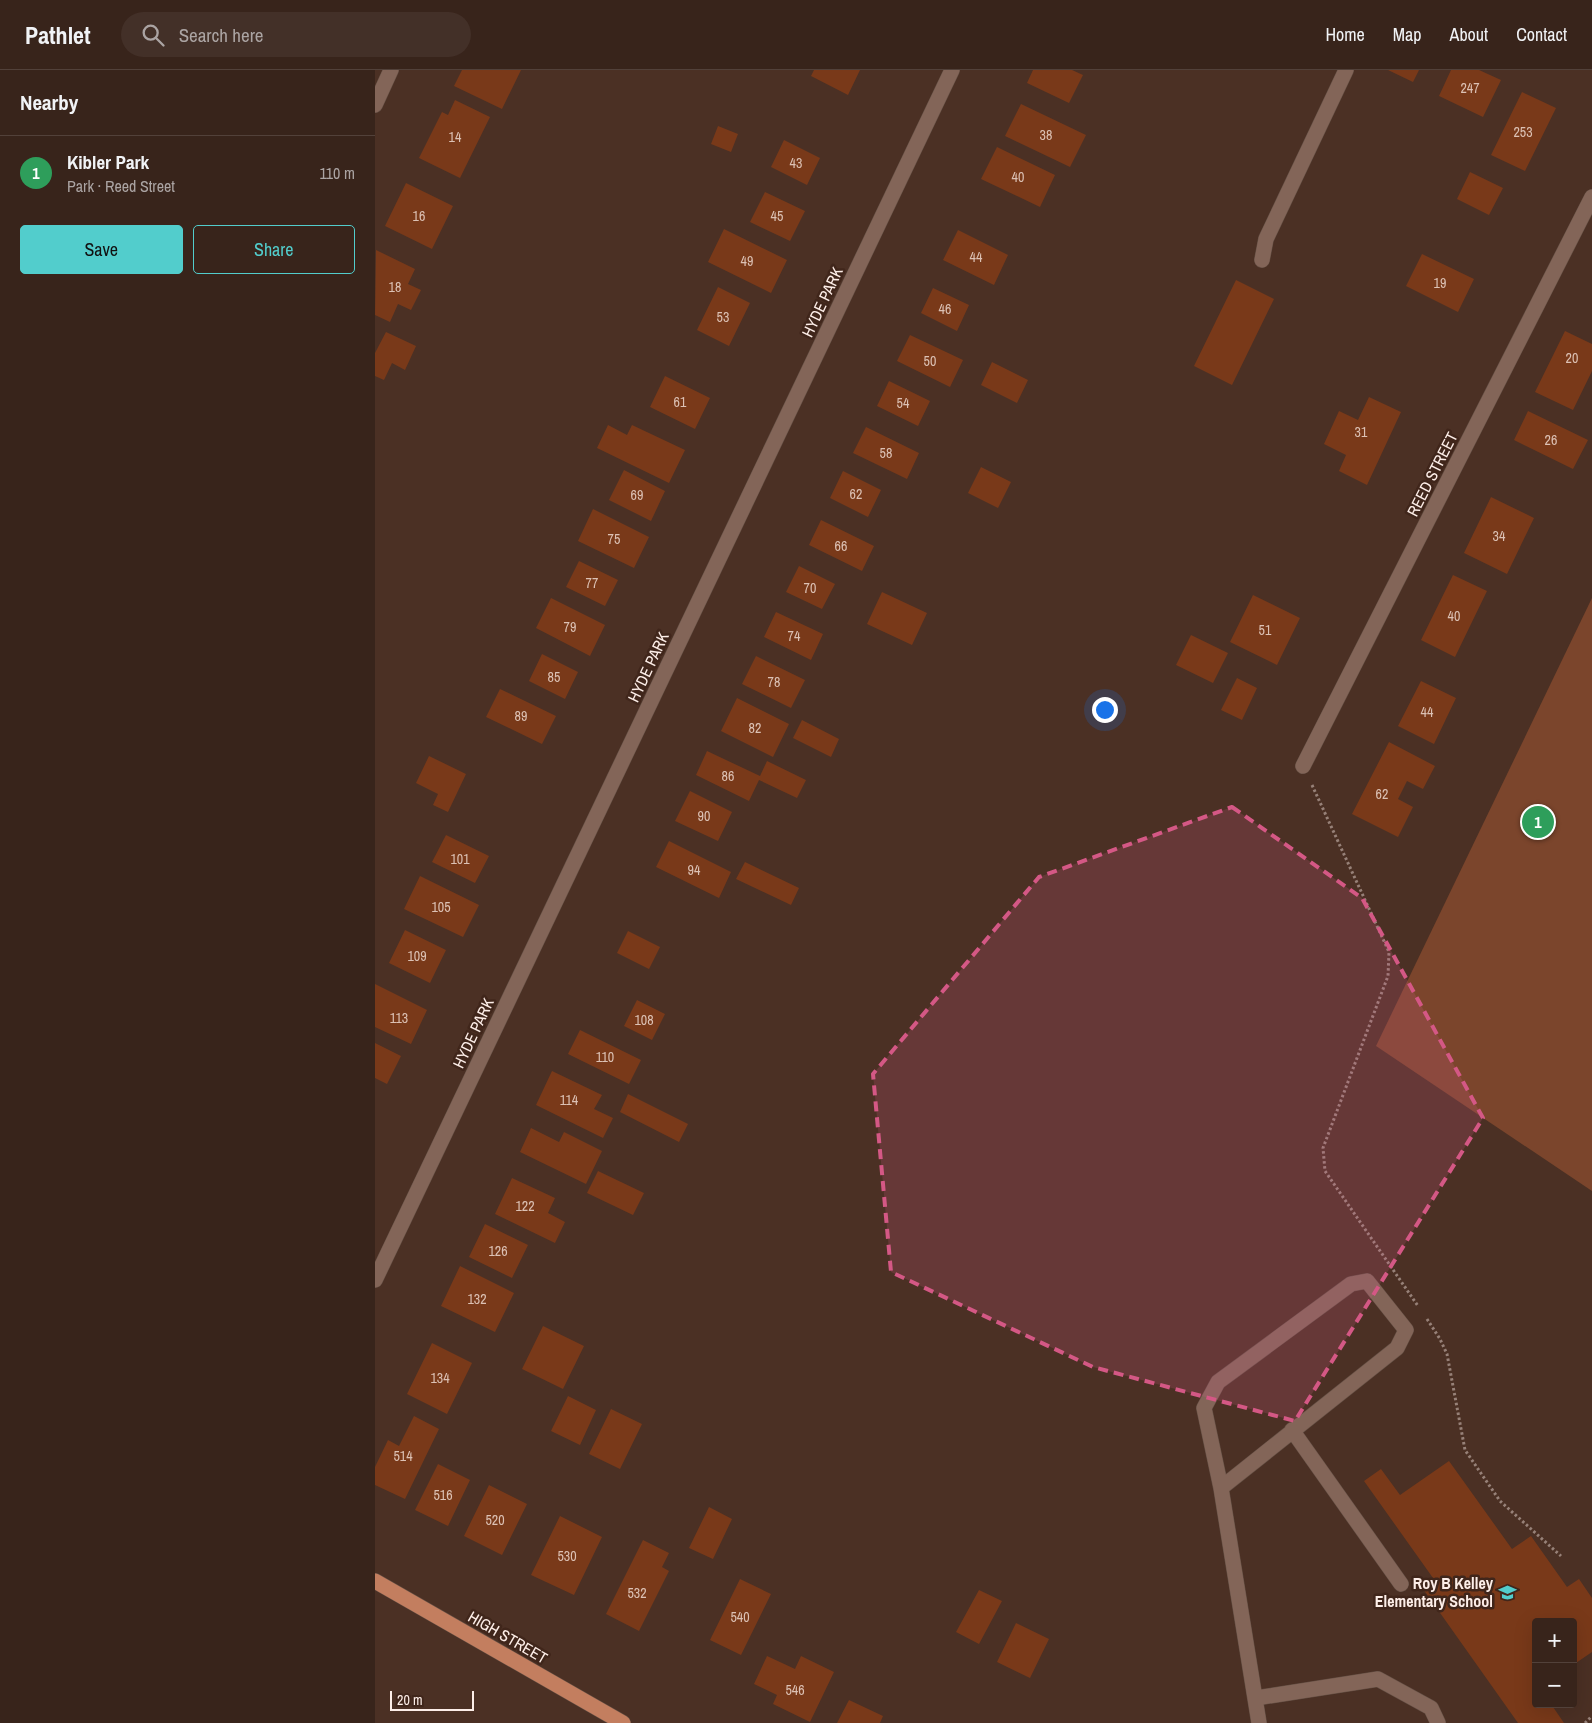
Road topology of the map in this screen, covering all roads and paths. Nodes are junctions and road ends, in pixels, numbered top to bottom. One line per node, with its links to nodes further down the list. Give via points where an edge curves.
1 (391, 70): 4 (street)
2 (952, 70): 8 (street, HYDE PARK)
3 (1347, 70): 6 (street, via 1266,239)
4 (375, 105)
5 (1592, 197): 7 (street, REED STREET)
6 (1262, 260)
7 (1303, 766): 11 (path, via 1389,952 1388,976 1323,1148 1325,1172 1440,1339 1447,1354 1465,1450 1500,1501)
8 (375, 1280)
9 (1292, 1430): 10 (street); 10 (street, via 1397,1348 1406,1330 1367,1281 1351,1284 1218,1382 1204,1408); 13 (street)
10 (1221, 1488): 14 (street)
11 (1561, 1556)
12 (375, 1581): 16 (main road, HIGH STREET)
13 (1401, 1584)
14 (1256, 1698): 17 (street); 18 (street, via 1378,1679 1431,1708)
15 (1592, 1716): 19 (path)
16 (623, 1723)
17 (1259, 1723)
18 (1438, 1723)
19 (1585, 1723)

